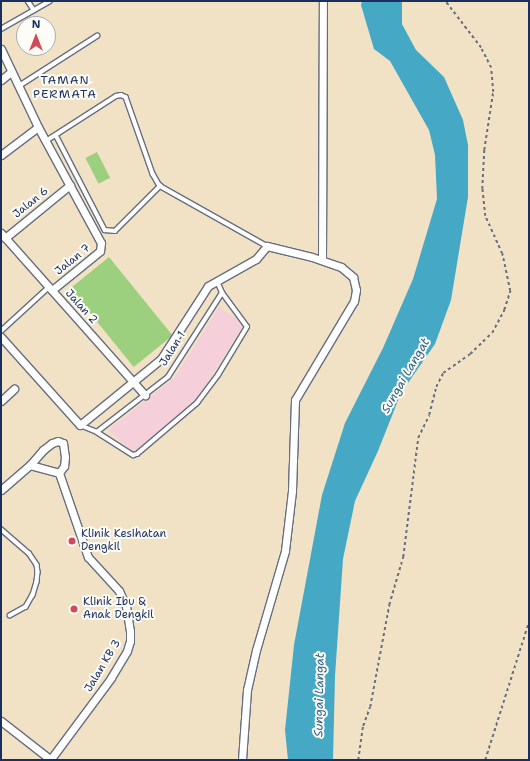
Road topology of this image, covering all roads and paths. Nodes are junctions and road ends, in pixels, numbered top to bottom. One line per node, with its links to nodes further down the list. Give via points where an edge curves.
1 (28, 1): 5 (lane)
2 (50, 1): 5 (lane)
3 (323, 1): 20 (street)
4 (445, 1): 41 (path, via 481,48 491,68 493,92 484,150 482,189 485,216 502,254 510,291 492,333 470,354 443,373 436,387 429,415 418,438 403,557 389,605)
5 (34, 10): 6 (lane)
6 (1, 30)
7 (97, 36): 11 (lane)
8 (1, 50): 9 (street)
9 (11, 72): 10 (street); 11 (street)
10 (1, 80)
11 (18, 86): 12 (street)
12 (38, 127): 14 (street); 15 (street)
13 (56, 135): 14 (lane); 17 (lane, via 116,96 126,97 153,174); 17 (lane, via 105,230 115,231)
14 (46, 141): 16 (street)
15 (1, 155)
16 (70, 185): 18 (street, Jalan 6); 22 (street, Jalan 7, via 101,243 100,251)
17 (160, 186): 19 (lane)
18 (3, 235): 22 (street, Jalan 2)
19 (267, 246): 20 (street); 21 (street, Jalan 1, via 256,259)
20 (322, 260): 40 (street, via 341,267 353,277 356,290 354,302 295,400 292,491 285,551 247,690)
21 (217, 281): 23 (lane); 26 (street, Jalan 1, via 208,286 161,359)
22 (50, 289): 24 (lane); 26 (street, Jalan 2)
23 (222, 293): 28 (lane, Jalan 1, via 168,377); 31 (lane, via 247,326 218,376 196,403 137,454 133,455)
24 (1, 331)
25 (1, 338): 30 (street)
26 (133, 381): 28 (street, Jalan 2); 30 (street, Jalan 1)
27 (14, 389): 29 (street)
28 (145, 395): 31 (lane, Jalan 1)
29 (1, 401)
30 (80, 425): 31 (lane)
31 (97, 432)
32 (30, 465): 33 (street); 33 (street, via 52,442 58,441 63,443 65,453 64,466); 34 (street)
33 (59, 473): 39 (street, Jalan KB 3, via 88,557 119,591 126,606 130,641 111,678)
34 (1, 490)
35 (1, 529): 36 (lane, via 29,553 37,565 38,572 33,595 26,607)
36 (10, 616)
37 (529, 621): 42 (path)
38 (1, 721): 39 (street)
39 (51, 760)
40 (242, 760)
41 (358, 760)
42 (485, 760)

